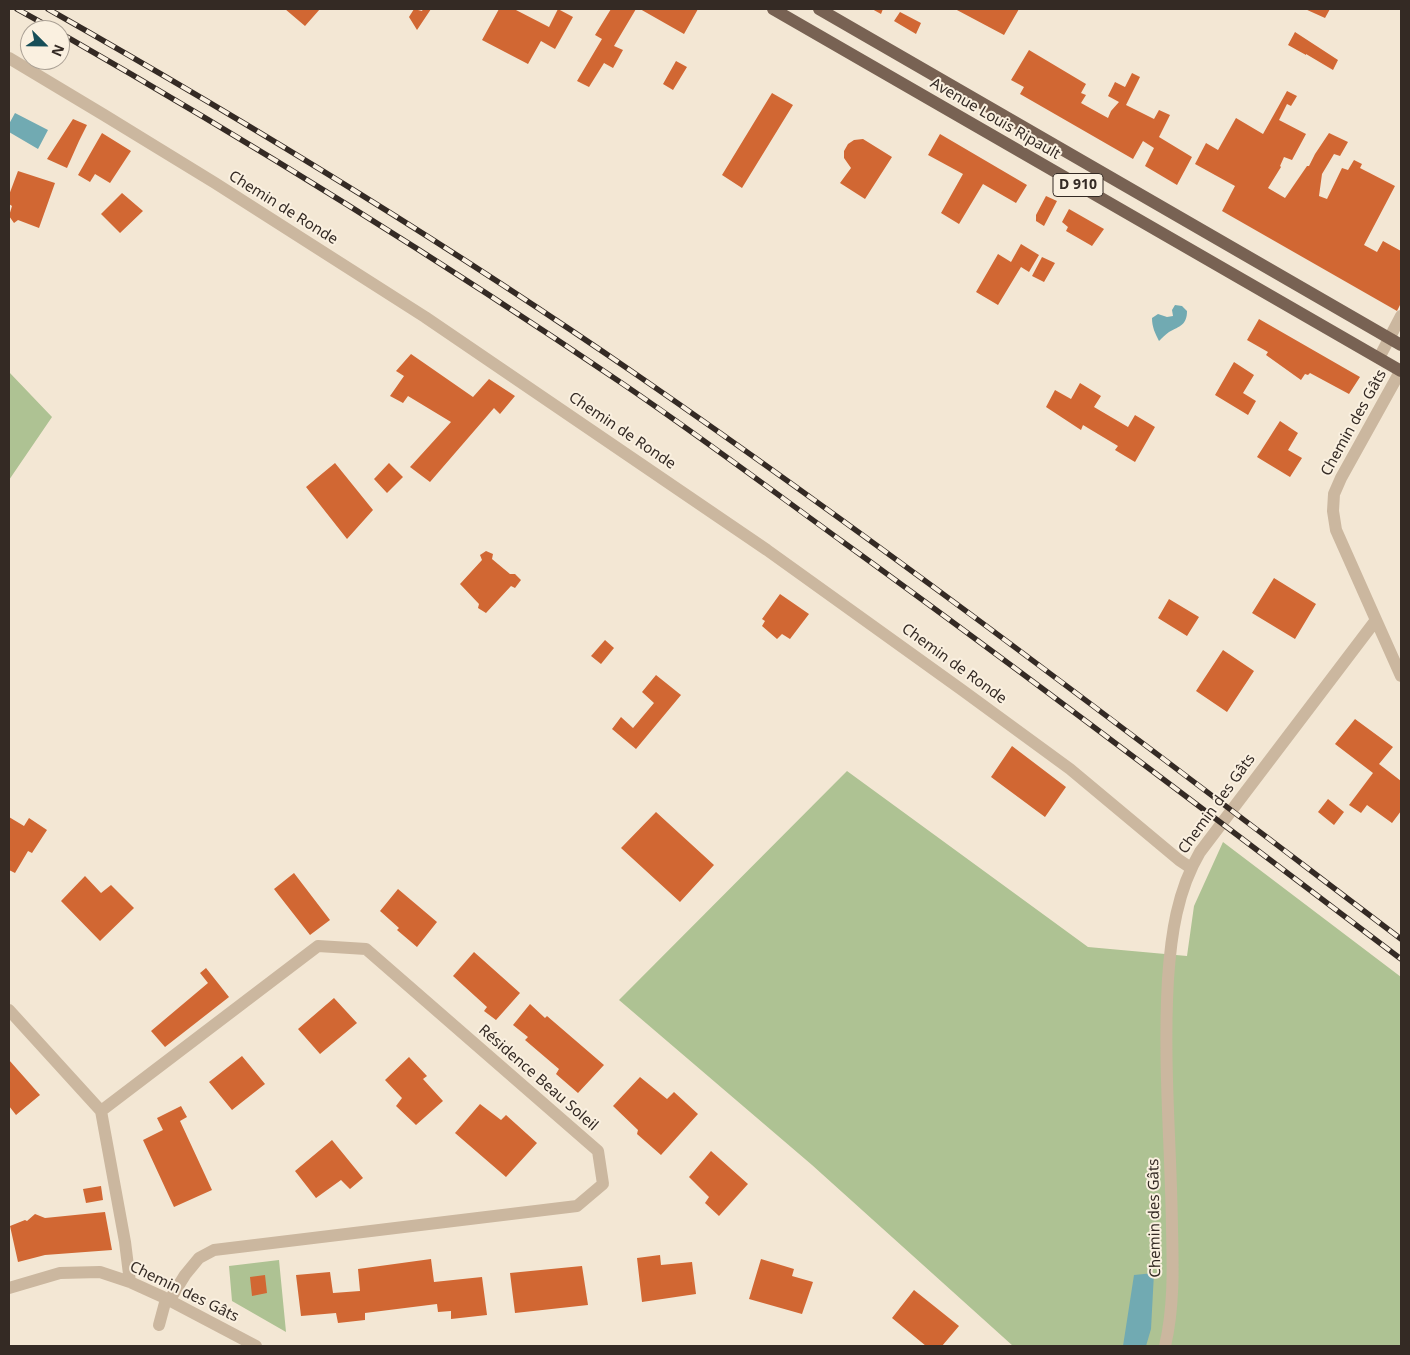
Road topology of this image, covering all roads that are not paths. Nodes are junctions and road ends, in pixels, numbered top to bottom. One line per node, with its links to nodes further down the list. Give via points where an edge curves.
1 (773, 9): 6 (main road, Avenue Louis Ripault / D 910)
2 (819, 9): 5 (main road, Avenue Louis Ripault / D 910)
3 (9, 58): 10 (street, Chemin de Ronde, via 191,168 425,317 767,550 1070,769)
4 (1401, 316): 5 (street)
5 (1395, 342): 6 (street)
6 (1381, 360): 7 (main road, D 910)
7 (1401, 371): 8 (street, Chemin des Gâts, via 1334,494 1336,530)
8 (1376, 620): 9 (street); 10 (street, Chemin des Gâts, via 1211,837)
9 (1401, 676)
10 (1191, 868): 18 (street, Chemin des Gâts, via 1176,912 1166,1016 1173,1277)
11 (9, 1010): 12 (street)
12 (101, 1112): 13 (street); 15 (street, Résidence Beau Soleil, via 318,946 366,949 598,1151 603,1184 577,1206 214,1250 199,1258)
13 (130, 1282): 14 (street, Chemin des Gâts, via 100,1272 60,1273); 15 (street, Chemin des Gâts)
14 (9, 1288)
15 (168, 1300): 16 (street); 17 (street, Chemin des Gâts)
16 (159, 1326)
17 (256, 1346)
18 (1165, 1346)

